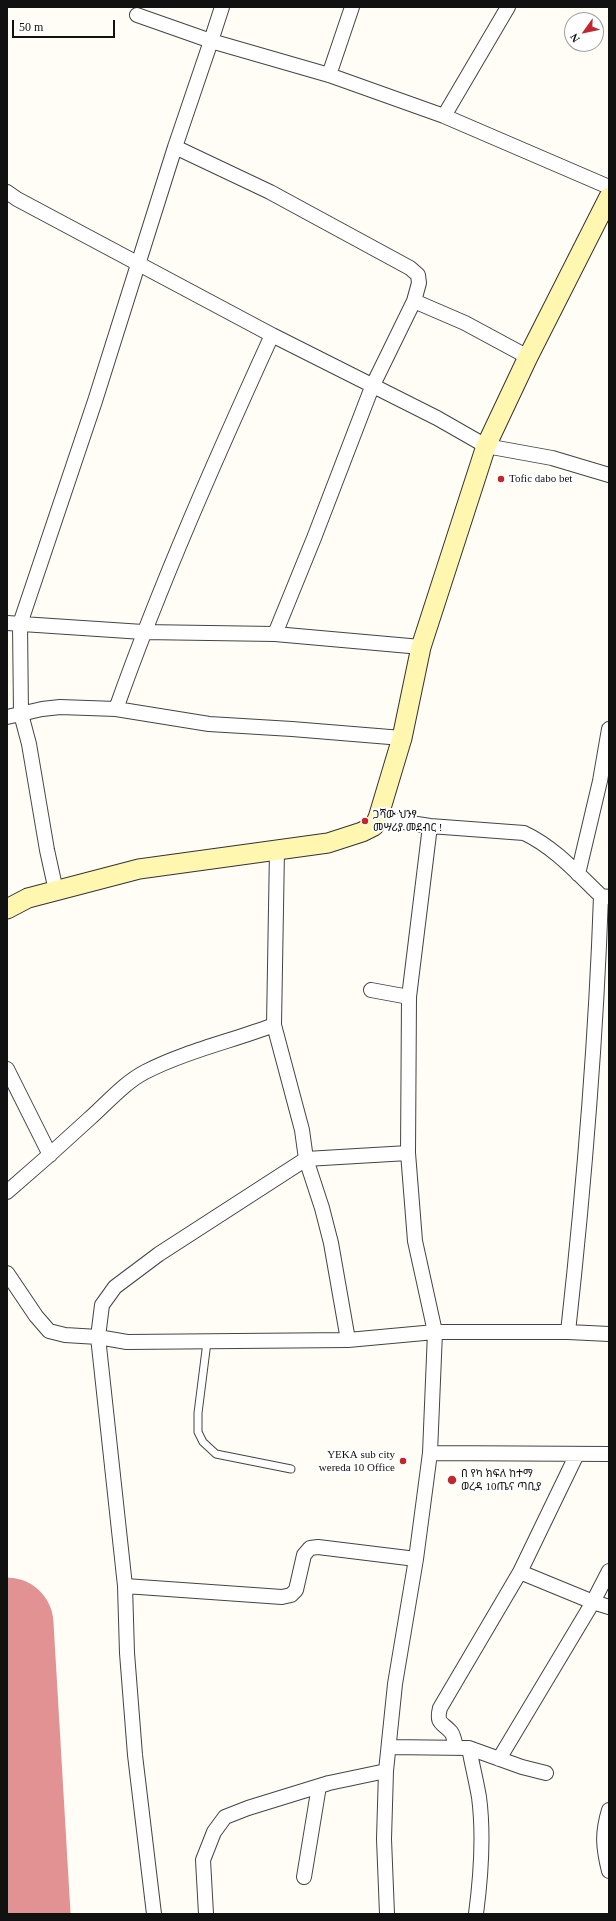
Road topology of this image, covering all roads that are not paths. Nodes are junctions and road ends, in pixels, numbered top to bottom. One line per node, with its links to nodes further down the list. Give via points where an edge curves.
1 (222, 7): 5 (street)
2 (352, 7): 6 (street)
3 (508, 7): 7 (street)
4 (137, 16): 5 (street)
5 (211, 41): 6 (street); 8 (street)
6 (329, 75): 7 (street)
7 (444, 116): 9 (street)
8 (175, 147): 12 (street); 13 (street, via 270,192 410,268 418,275 419,283)
9 (609, 187)
10 (7, 192): 12 (street, via 17,200)
11 (609, 197): 15 (main road)
12 (138, 264): 14 (street); 19 (street)
13 (414, 301): 15 (street); 16 (street)
14 (272, 335): 16 (street); 20 (street)
15 (528, 357): 17 (main road)
16 (372, 386): 17 (street); 21 (street)
17 (486, 446): 18 (street, via 552,458); 22 (main road)
18 (609, 476)
19 (14, 624): 20 (street); 24 (street)
20 (143, 632): 21 (street); 23 (street)
21 (275, 634): 22 (street)
22 (421, 646): 27 (main road)
23 (116, 709): 24 (street, via 60,707 42,708); 27 (street, via 209,724)
24 (21, 714): 25 (street); 32 (street, via 29,744)
25 (7, 717)
26 (609, 729): 31 (street, via 600,781)
27 (402, 738): 28 (main road)
28 (378, 818): 29 (street); 30 (main road, via 374,826 328,843)
29 (430, 826): 31 (street, via 524,833 537,839); 36 (street)
30 (277, 850): 32 (main road, via 139,868); 37 (street)
31 (578, 874): 33 (street)
32 (56, 891): 34 (main road, via 28,898)
33 (605, 896): 45 (street, via 587,1155)
34 (7, 909)
35 (371, 990): 36 (street)
36 (409, 997): 39 (street)
37 (274, 1025): 40 (street, via 180,1056 145,1072 129,1083); 41 (street, via 302,1130)
38 (7, 1069): 40 (street)
39 (408, 1154): 41 (street); 44 (street, via 415,1241)
40 (50, 1155): 42 (street)
41 (306, 1159): 47 (street, via 159,1254 115,1287 102,1305); 48 (street, via 331,1243)
42 (7, 1192)
43 (7, 1273): 47 (street, via 49,1331 65,1335)
44 (435, 1332): 45 (street); 48 (street); 50 (street)
45 (568, 1332): 46 (street)
46 (609, 1334)
47 (98, 1337): 49 (street, via 127,1342); 57 (street)
48 (348, 1340): 49 (street)
49 (207, 1342): 53 (lane, via 198,1413 198,1432 203,1442 216,1454)
50 (430, 1453): 51 (street); 54 (street)
51 (577, 1454): 52 (street); 56 (street)
52 (609, 1454)
53 (291, 1469)
54 (416, 1559): 57 (street, via 310,1548 304,1555 296,1590 291,1595 282,1597); 60 (street, via 395,1684)
55 (609, 1571): 58 (street)
56 (520, 1572): 58 (street); 61 (street, via 440,1708 439,1722)
57 (125, 1586): 70 (street, via 133,1732)
58 (593, 1602): 59 (street); 62 (street)
59 (609, 1607)
60 (389, 1747): 61 (street); 63 (street)
61 (462, 1748): 62 (street); 73 (street, via 479,1797 480,1884)
62 (499, 1759): 64 (street)
63 (386, 1771): 65 (street); 72 (street, via 384,1839)
64 (546, 1773)
65 (320, 1786): 69 (street); 71 (street, via 225,1817 214,1832 203,1860)
66 (609, 1810): 67 (street)
67 (606, 1831): 68 (street, via 605,1857)
68 (609, 1871)
69 (304, 1877)
70 (154, 1914)
71 (206, 1914)
72 (387, 1914)
73 (476, 1914)

